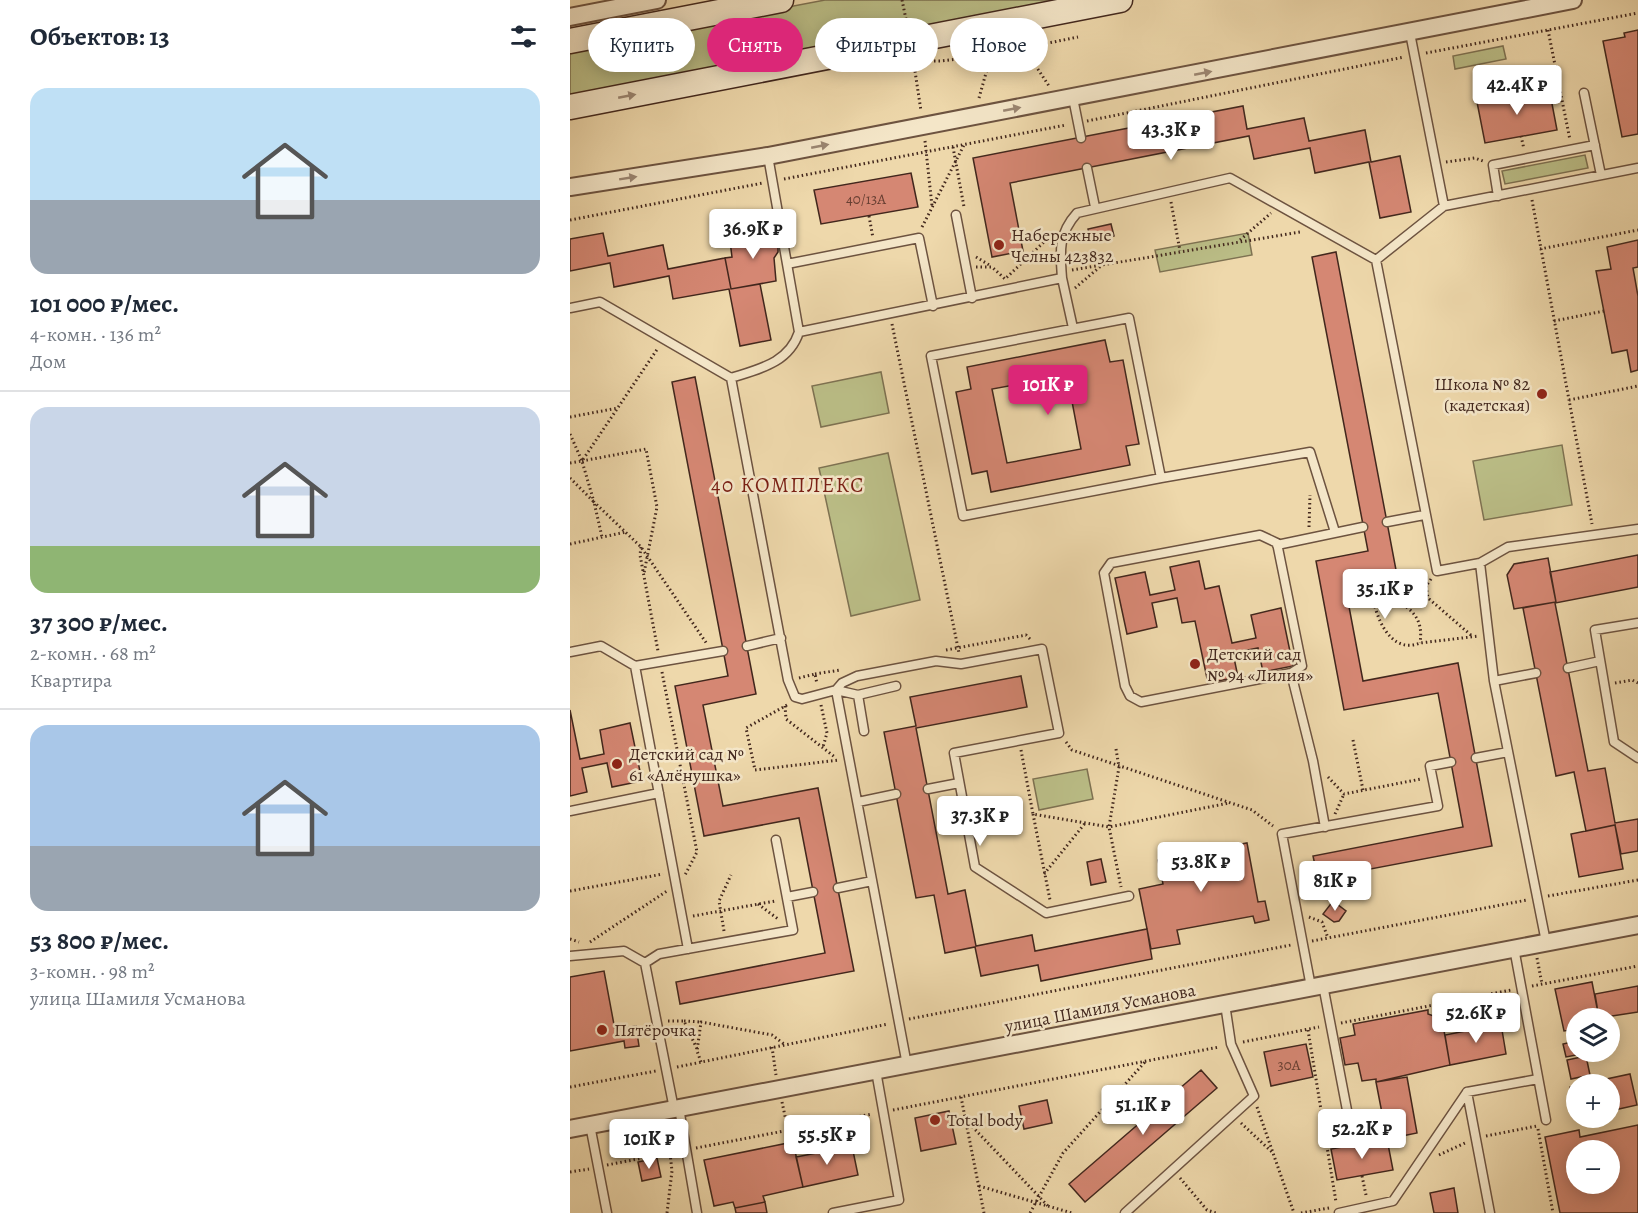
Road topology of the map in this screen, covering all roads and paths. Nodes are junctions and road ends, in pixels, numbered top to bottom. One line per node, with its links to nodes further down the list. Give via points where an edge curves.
1 (657, 0): 7 (street)
2 (781, 0): 12 (main road)
3 (902, 0): 8 (path)
4 (1120, 0): 20 (main road, one-way to 4)
5 (1573, 0): 10 (street)
6 (1638, 13): 9 (path)
7 (570, 17)
8 (906, 18)
9 (1548, 30): 14 (path); 29 (path)
10 (1410, 33): 14 (lane); 19 (street, one-way to 10)
11 (1078, 37): 13 (path)
12 (570, 41)
13 (1048, 43)
14 (1413, 55): 22 (path); 33 (lane)
15 (916, 72): 23 (path)
16 (986, 72): 21 (path)
17 (1044, 72): 19 (path)
18 (1584, 93): 27 (lane)
19 (1066, 99): 21 (street, one-way to 19); 22 (lane)
20 (570, 107)
21 (974, 117): 23 (street); 25 (path)
22 (1078, 123): 24 (lane); 25 (path)
23 (923, 126): 30 (path); 31 (street, one-way to 23)
24 (1081, 138)
25 (976, 142): 26 (path)
26 (965, 144): 28 (path); 32 (path)
27 (1595, 146): 29 (lane); 37 (lane)
28 (953, 147): 30 (path); 32 (path)
29 (1572, 150): 34 (lane)
30 (927, 152): 38 (path); 43 (path)
31 (768, 156): 38 (lane); 39 (street, one-way to 31)
32 (956, 160): 43 (path); 49 (path, via 965,210)
33 (1435, 164): 34 (path, via 1475,158); 45 (lane)
34 (1493, 165): 42 (lane)
35 (1086, 168): 46 (lane)
36 (1638, 168): 37 (lane)
37 (1601, 175): 40 (lane)
38 (773, 181): 47 (lane); 51 (path)
39 (570, 188)
40 (1530, 189): 42 (lane); 58 (path)
41 (1169, 191): 44 (lane, via 1230,178); 46 (lane); 59 (path)
42 (1498, 196): 45 (lane)
43 (932, 206): 55 (path)
44 (1280, 206): 52 (lane); 56 (path)
45 (1444, 206): 60 (lane)
46 (1095, 207): 54 (lane, via 1077,213)
47 (777, 208): 48 (lane); 61 (lane)
48 (766, 210)
49 (956, 215): 63 (lane)
50 (869, 216): 57 (path)
51 (570, 220)
52 (1319, 228): 56 (path); 60 (lane)
53 (1638, 230): 58 (path)
54 (1062, 236): 63 (path, via 1046,240 1005,279 992,267); 64 (lane)
55 (919, 238): 57 (lane); 67 (lane)
56 (1239, 242): 59 (path)
57 (874, 247): 61 (lane)
58 (1540, 249): 70 (path)
59 (1180, 252): 62 (path)
60 (1376, 260): 87 (lane)
61 (787, 264): 72 (lane)
62 (1104, 264): 64 (path); 65 (path)
63 (965, 266): 66 (lane)
64 (1062, 275): 65 (lane); 66 (lane)
65 (1066, 296): 71 (lane)
66 (972, 298): 67 (lane)
67 (933, 306): 72 (lane)
68 (570, 308): 73 (lane, via 600,302)
69 (1604, 311): 70 (path)
70 (1554, 321): 77 (path)
71 (1073, 328): 85 (lane, via 1129,318); 85 (lane, via 930,356 963,516)
72 (799, 332): 75 (lane, via 794,347 768,366)
73 (664, 339): 75 (lane); 78 (path)
74 (894, 339): 116 (path)
75 (731, 378): 108 (lane)
76 (1638, 386): 77 (path)
77 (1569, 400): 93 (path)
78 (618, 408): 79 (path); 81 (path)
79 (570, 417)
80 (570, 434): 81 (path)
81 (582, 461): 82 (path); 86 (path); 99 (path, via 646,449 657,507)
82 (570, 463)
83 (1319, 475): 85 (lane, via 1310,452); 92 (lane); 95 (path, via 1311,482)
84 (570, 478): 86 (path)
85 (1161, 478)
86 (594, 502): 91 (path); 94 (path)
87 (1424, 515): 88 (lane); 101 (lane)
88 (1387, 522)
89 (1363, 527): 92 (lane)
90 (1638, 529): 93 (lane)
91 (626, 532): 94 (path); 98 (path)
92 (1335, 532): 95 (lane)
93 (1593, 535): 100 (lane, via 1508,547)
94 (602, 537): 96 (path)
95 (1308, 538): 97 (lane)
96 (570, 544)
97 (1277, 545): 119 (lane, via 1302,666); 119 (lane, via 1260,536 1111,563 1104,573 1125,686 1130,696 1141,702)
98 (641, 547): 99 (path); 102 (path)
99 (648, 558): 102 (path); 113 (path)
100 (1480, 563): 101 (lane); 106 (lane)
101 (1437, 571): 103 (path)
102 (644, 575): 114 (path)
103 (1426, 586): 104 (path); 107 (path, via 1428,598)
104 (1399, 602): 109 (path, via 1420,623); 109 (path, via 1378,602 1378,619 1400,644)
105 (1638, 622): 115 (lane, via 1594,630)
106 (1488, 635): 107 (path); 121 (lane)
107 (1473, 637): 109 (path)
108 (781, 638): 110 (lane); 127 (lane)
109 (1420, 643)
110 (747, 646)
111 (723, 651): 113 (lane)
112 (570, 652): 117 (lane, via 601,646)
113 (714, 652): 114 (lane)
114 (660, 662): 117 (lane); 161 (path, via 698,852)
115 (1600, 662): 118 (lane); 123 (lane)
116 (961, 664): 125 (lane, via 936,661 857,676 842,682); 130 (lane, via 1042,649)
117 (635, 666): 146 (lane)
118 (1568, 668)
119 (1291, 673): 139 (lane)
120 (1536, 673): 121 (lane)
121 (1494, 681): 134 (lane)
122 (1638, 683): 123 (path, via 1632,680)
123 (1604, 685): 137 (lane, via 1614,742)
124 (896, 686): 126 (lane)
125 (836, 690): 126 (lane); 127 (lane, via 802,699); 135 (lane)
126 (858, 695): 129 (lane)
127 (795, 697): 128 (path)
128 (785, 706): 138 (path, via 786,719); 138 (path, via 746,728 755,770)
129 (864, 731)
130 (1059, 733): 132 (lane); 141 (path, via 1072,750)
131 (1353, 740): 145 (path)
132 (1019, 741): 143 (lane, via 954,753); 152 (path)
133 (1116, 749): 141 (path)
134 (1508, 752): 136 (lane); 170 (lane)
135 (850, 758): 138 (path); 149 (lane)
136 (1476, 758)
137 (1638, 758)
138 (838, 760)
139 (1313, 761): 148 (path); 154 (lane)
140 (1451, 762): 142 (lane, via 1430,766)
141 (1119, 767): 150 (path); 155 (path)
142 (1432, 777): 145 (path); 154 (lane, via 1437,806)
143 (959, 783): 144 (lane); 173 (lane, via 975,867 1046,913)
144 (928, 789)
145 (1363, 790): 148 (path)
146 (659, 794): 151 (lane); 158 (lane)
147 (896, 794): 149 (lane)
148 (1344, 794): 154 (path)
149 (858, 802): 163 (lane)
150 (1230, 803): 155 (path); 156 (path, via 1262,815)
151 (570, 812)
152 (1033, 813): 153 (path); 159 (path)
153 (1086, 822): 155 (path); 159 (path)
154 (1327, 826): 156 (lane)
155 (1109, 827): 168 (path)
156 (1282, 834): 175 (lane)
157 (776, 840): 169 (lane)
158 (674, 872): 164 (lane); 166 (path)
159 (1044, 874): 173 (path)
160 (731, 875): 172 (path, via 719,901)
161 (684, 878)
162 (1638, 880): 170 (path)
163 (872, 881): 165 (lane); 192 (lane)
164 (676, 885): 174 (lane); 182 (path)
165 (838, 888)
166 (570, 891)
167 (813, 892): 169 (lane)
168 (1126, 897): 173 (lane)
169 (787, 898): 171 (path); 177 (lane)
170 (1537, 898): 178 (path); 180 (lane)
171 (758, 904): 172 (path); 177 (path)
172 (721, 911): 174 (path); 179 (path)
173 (1053, 911)
174 (682, 918): 184 (lane)
175 (1299, 918): 178 (path, via 1314,916 1322,922); 181 (lane)
176 (1638, 925): 180 (street, улица Шамиля Усманова)
177 (793, 930): 179 (lane)
178 (1328, 938): 181 (path)
179 (726, 942): 184 (lane)
180 (1546, 942): 183 (street, улица Шамиля Усманова)
181 (1304, 943): 188 (lane); 192 (path)
182 (586, 945)
183 (1514, 948): 188 (street, улица Шамиля Усманова); 189 (lane)
184 (688, 949): 186 (lane, via 659,954)
185 (570, 956): 186 (lane, via 624,951)
186 (645, 963): 193 (lane)
187 (1638, 966): 189 (path)
188 (1317, 986): 190 (street, улица Шамиля Усманова); 195 (lane)
189 (1521, 988): 195 (path); 205 (lane)
190 (1225, 1004): 198 (lane); 202 (street, улица Шамиля Усманова)
191 (684, 1021): 193 (path); 194 (path); 199 (path)
192 (899, 1021): 197 (path); 202 (lane)
193 (656, 1022): 203 (lane)
194 (701, 1022): 197 (path, via 772,1035); 199 (path)
195 (1331, 1025): 196 (path); 217 (lane, via 1351,1131)
196 (1308, 1030): 198 (path); 241 (path, via 1336,1206)
197 (786, 1044): 201 (path)
198 (1232, 1044): 200 (path); 208 (lane)
199 (698, 1051): 201 (path)
200 (1146, 1061): 209 (path); 227 (path, via 1063,1153)
201 (701, 1062): 203 (path)
202 (907, 1065): 204 (street, улица Шамиля Усманова)
203 (665, 1069): 206 (path); 210 (lane)
204 (876, 1071): 210 (street, улица Шамиля Усманова); 211 (lane)
205 (1538, 1079): 207 (lane); 215 (lane)
206 (570, 1088)
207 (1467, 1092): 230 (lane, via 1393,1201); 243 (lane)
208 (1254, 1096): 212 (lane); 221 (path)
209 (961, 1097): 211 (path); 214 (path)
210 (676, 1109): 216 (street, улица Шамиля Усманова); 219 (lane)
211 (883, 1112): 219 (path); 234 (lane, via 899,1200)
212 (1233, 1115): 221 (path); 223 (lane)
213 (1535, 1115): 244 (path)
214 (966, 1120): 226 (path); 227 (path)
215 (1546, 1120)
216 (590, 1125): 218 (street, улица Шамиля Усманова); 222 (lane)
217 (1373, 1127)
218 (570, 1129)
219 (686, 1150): 220 (path); 233 (lane)
220 (670, 1153): 222 (path); 232 (path)
221 (1273, 1153): 240 (path)
222 (598, 1167): 224 (path); 231 (lane)
223 (1173, 1170): 238 (lane); 239 (path, via 1207,1210)
224 (570, 1172)
225 (1362, 1176): 230 (path)
226 (979, 1186): 228 (path); 235 (path)
227 (1040, 1196): 228 (path); 229 (path)
228 (1036, 1203): 229 (path); 236 (path)
229 (1048, 1206): 237 (path)
230 (1369, 1206): 242 (lane)
231 (608, 1213)
232 (668, 1213)
233 (697, 1213)
234 (832, 1213)
235 (984, 1213)
236 (1030, 1213)
237 (1072, 1213)
238 (1125, 1213)
239 (1216, 1213)
240 (1294, 1213)
241 (1301, 1213)
242 (1339, 1213)
243 (1490, 1213)
244 (1553, 1213)

